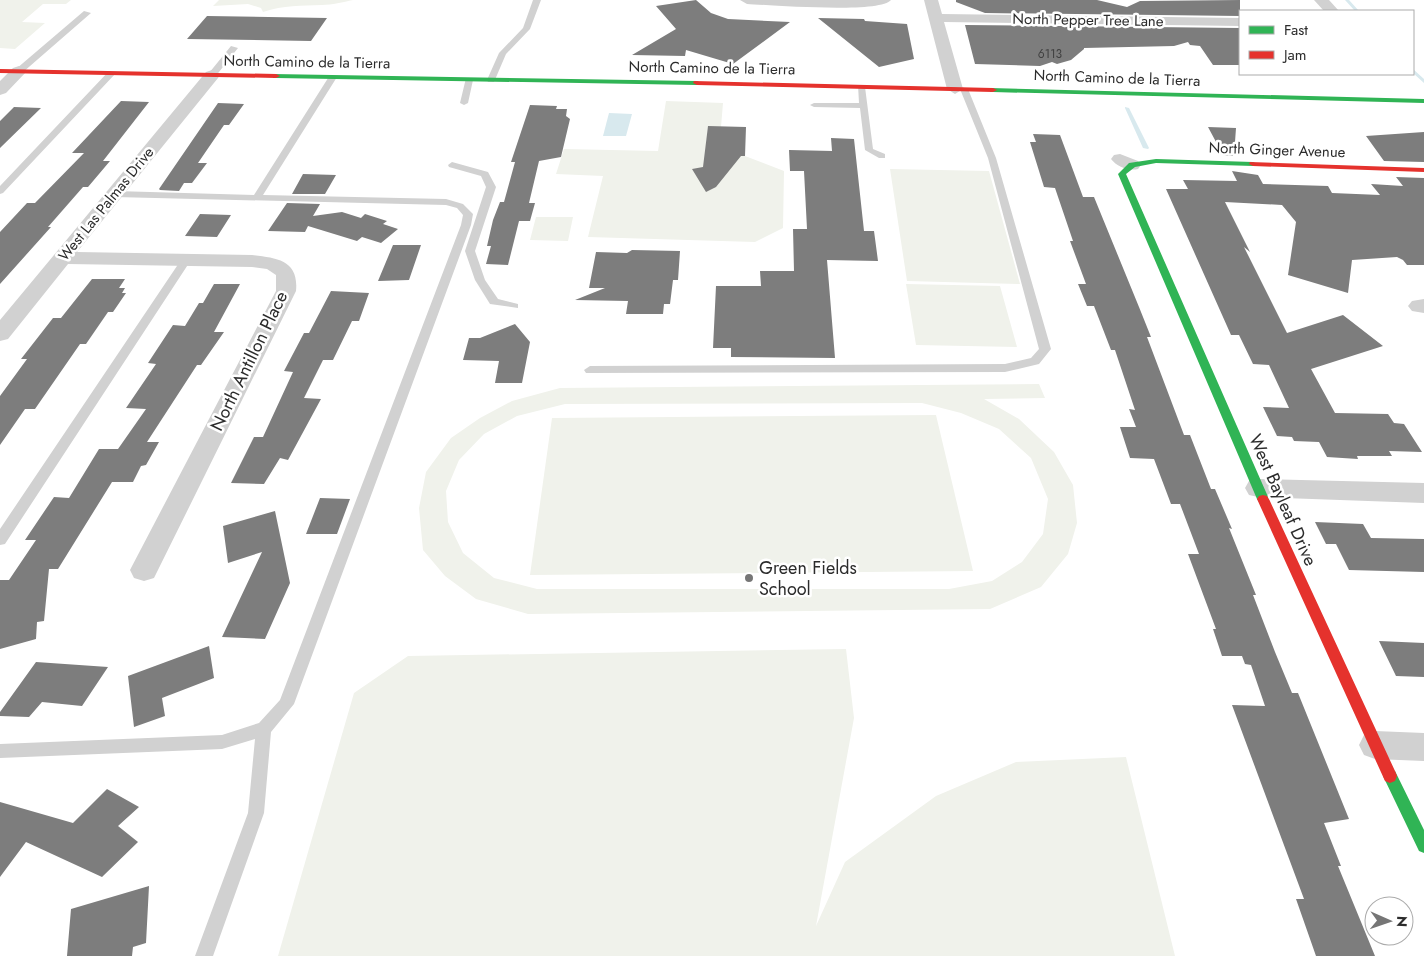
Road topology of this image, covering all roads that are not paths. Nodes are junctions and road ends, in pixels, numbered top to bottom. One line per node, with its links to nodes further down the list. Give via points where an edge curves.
1 (537, 0): 17 (lane, via 526,29 503,53)
2 (884, 0): 5 (street, via 841,4)
3 (931, 0): 8 (street)
4 (1321, 0): 6 (street)
5 (741, 1)
6 (1331, 10)
7 (86, 12): 12 (lane)
8 (937, 18): 9 (street, North Pepper Tree Lane); 19 (street)
9 (1239, 22)
10 (234, 48): 14 (lane)
11 (0, 71): 12 (street, North Camino de la Tierra)
12 (19, 71): 13 (street, North Camino de la Tierra); 20 (street)
13 (112, 73): 14 (street, North Camino de la Tierra); 29 (lane)
14 (212, 75): 15 (street, North Camino de la Tierra); 30 (street, West Las Palmas Drive)
15 (333, 77): 16 (street, North Camino de la Tierra); 31 (lane)
16 (469, 80): 17 (street, North Camino de la Tierra); 22 (lane)
17 (491, 80): 18 (street, North Camino de la Tierra)
18 (861, 86): 19 (street, North Camino de la Tierra); 24 (lane)
19 (960, 89): 21 (street, North Camino de la Tierra); 36 (lane, via 992,158 1044,349 1035,361 1005,368)
20 (0, 90)
21 (1424, 101)
22 (464, 103)
23 (814, 105): 24 (lane)
24 (863, 106): 25 (lane, via 869,150)
25 (882, 156)
26 (1127, 163): 28 (street, North Ginger Avenue, via 1156,161); 37 (street, West Bayleaf Drive, via 1123,178)
27 (452, 165): 34 (lane, via 485,174 492,187 470,252 480,280 494,302)
28 (1424, 170)
29 (0, 191)
30 (115, 194): 31 (lane); 32 (street, West Las Palmas Drive)
31 (257, 197): 41 (lane, via 446,202 460,206 468,214 286,704)
32 (62, 258): 33 (street, North Antillon Place); 35 (street, West Las Palmas Drive)
33 (186, 260): 39 (lane); 40 (street, North Antillon Place, via 292,266 286,291)
34 (514, 306)
35 (0, 334)
36 (590, 370)
37 (1258, 488): 38 (street); 42 (street, West Bayleaf Drive)
38 (1424, 493)
39 (0, 540)
40 (144, 570)
41 (264, 729): 44 (lane, via 222,742); 46 (lane, via 256,813)
42 (1375, 745): 43 (street); 45 (street, West Bayleaf Drive)
43 (1424, 747)
44 (0, 751)
45 (1424, 846)
46 (204, 956)

